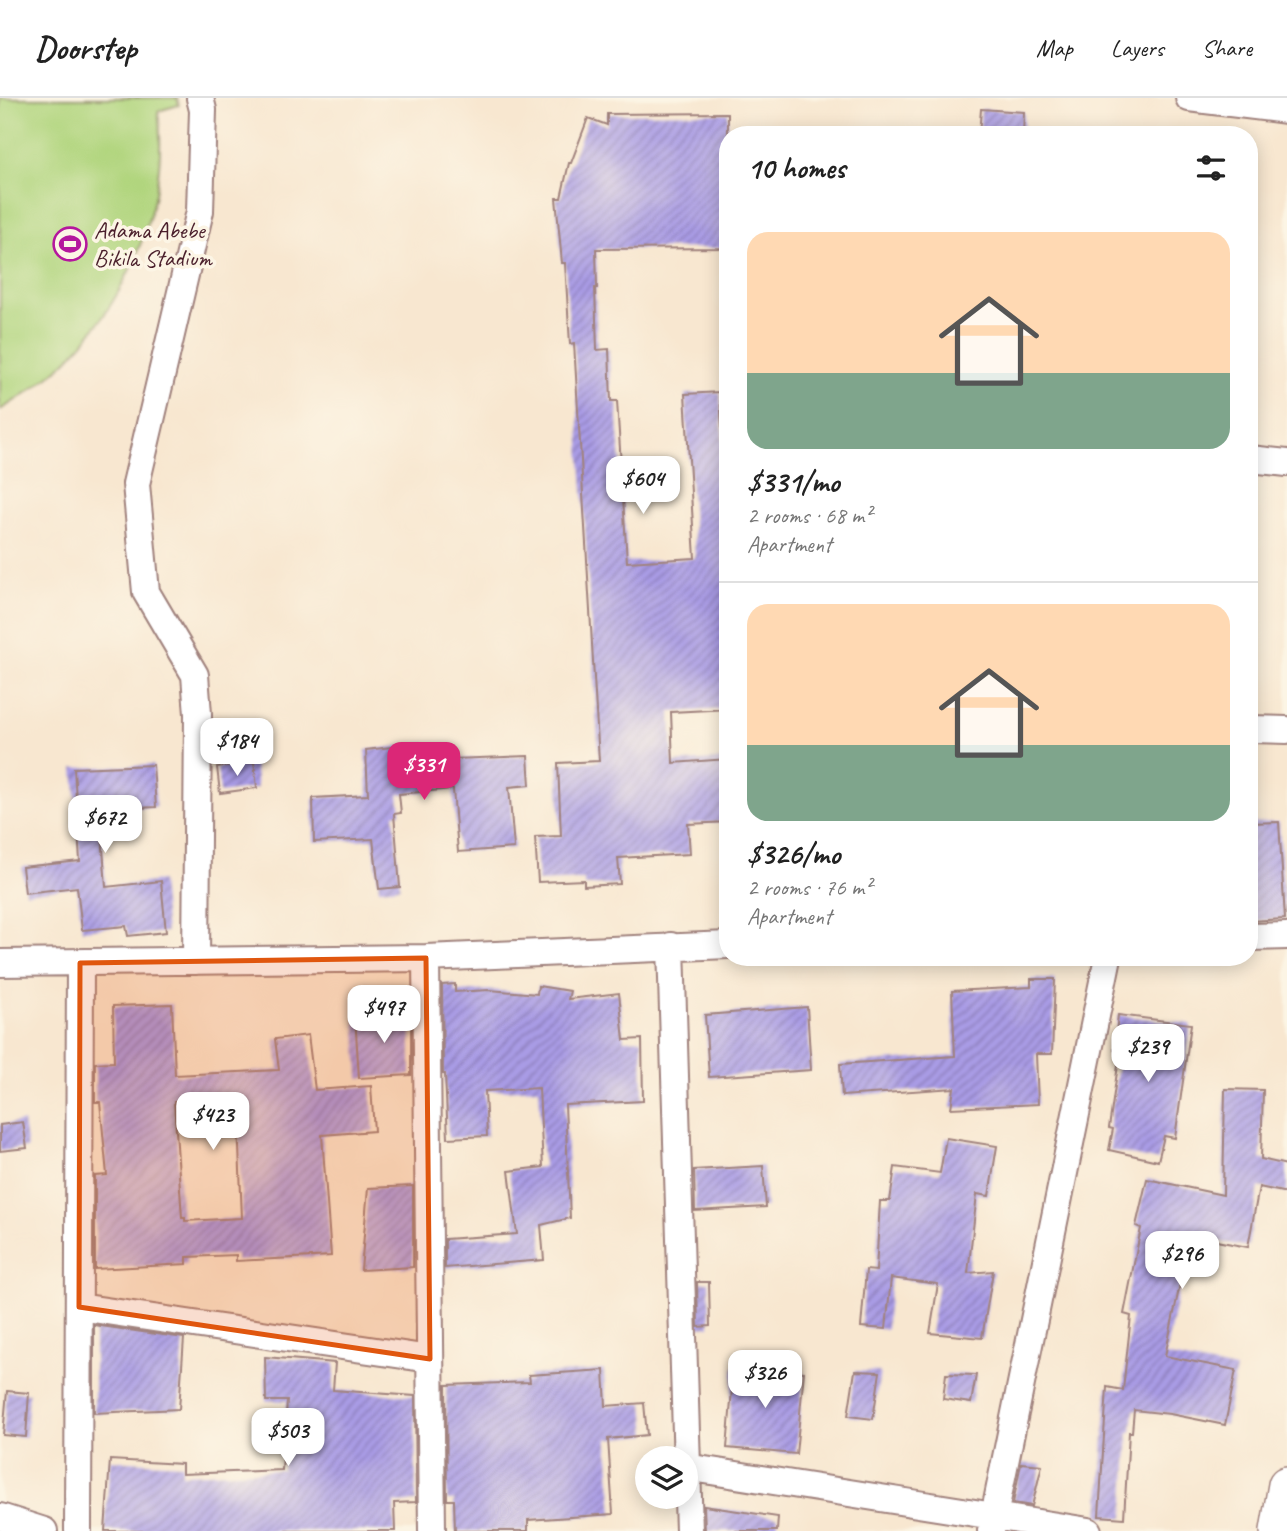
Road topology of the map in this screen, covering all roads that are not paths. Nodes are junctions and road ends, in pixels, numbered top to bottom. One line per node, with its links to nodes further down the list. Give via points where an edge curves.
1 (200, 98): 13 (street, via 200,211 136,484 146,592 195,675)
2 (1189, 98): 3 (street)
3 (1287, 110)
4 (1258, 459): 5 (street)
5 (1287, 463)
6 (1258, 729): 7 (street)
7 (1287, 730)
8 (1287, 936): 9 (street)
9 (1258, 937)
10 (719, 945): 11 (street)
11 (671, 946): 12 (street); 19 (street)
12 (426, 958): 13 (street); 18 (street)
13 (196, 961): 14 (street)
14 (80, 962): 15 (street); 17 (street)
15 (0, 963)
16 (1106, 966): 24 (street)
17 (79, 1307): 18 (street); 26 (street)
18 (430, 1359): 27 (street)
19 (685, 1446)
20 (698, 1469): 24 (street)
21 (1287, 1485): 30 (street)
22 (688, 1509): 28 (street)
23 (0, 1517): 25 (street)
24 (993, 1523): 29 (street)
25 (44, 1531)
26 (78, 1531)
27 (432, 1531)
28 (689, 1531)
29 (1088, 1531)
30 (1279, 1531)

